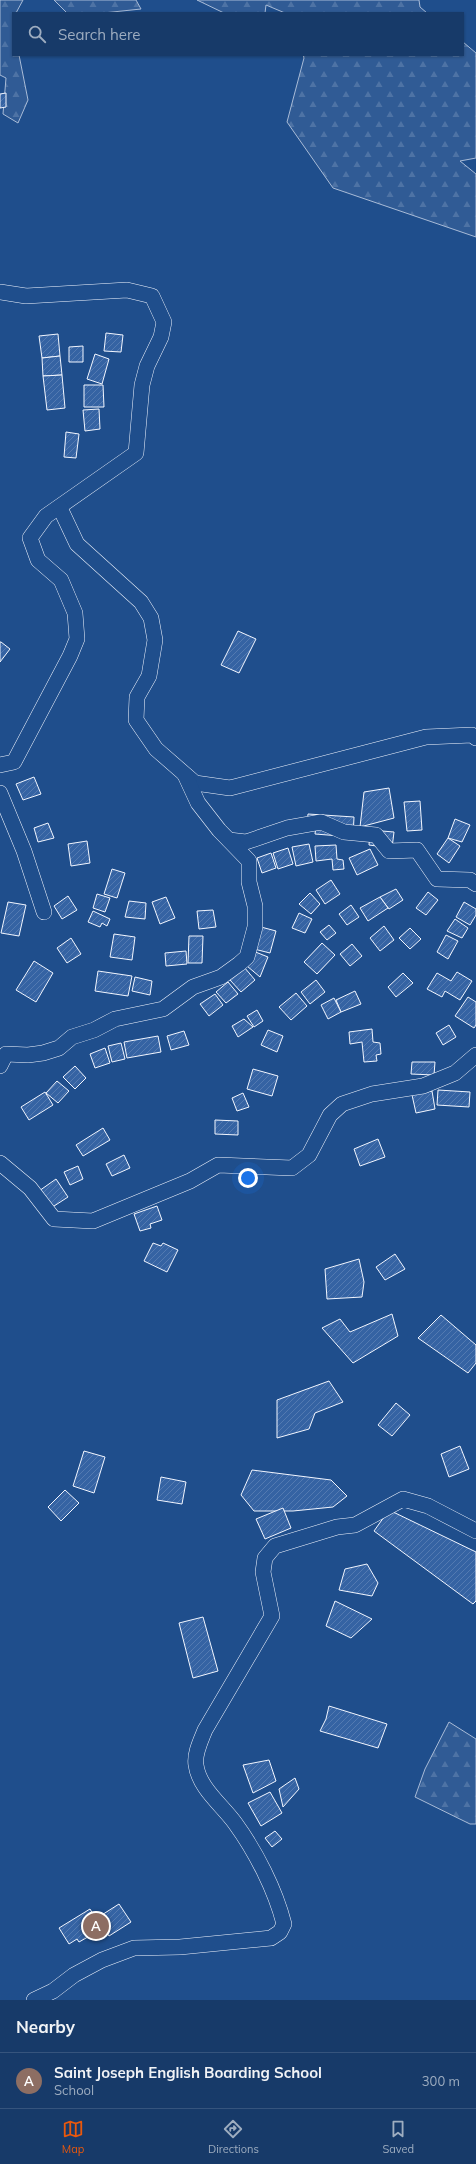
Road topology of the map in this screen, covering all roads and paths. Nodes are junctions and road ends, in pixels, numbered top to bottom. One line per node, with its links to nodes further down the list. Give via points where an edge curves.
1 (0, 292): 2 (street, via 26,296 127,290 152,296 164,322 142,385 136,453)
2 (60, 508): 4 (street, via 46,516 30,538 38,560 61,580 75,613 77,639 14,762); 5 (street, via 77,544 141,602 151,618 155,640 149,676 137,697 136,720 156,749)
3 (476, 738): 5 (street, via 472,735 426,737 230,788 195,783)
4 (0, 765)
5 (184, 774): 7 (street, via 198,803)
6 (0, 793): 9 (street, via 24,851)
7 (229, 840): 8 (street, via 246,842 287,828 321,822 344,832 376,835 389,851 417,850 437,879 470,880); 11 (street, via 249,861 255,927 247,957 221,977 193,987 163,1009 116,1019 72,1037 59,1048 43,1053 6,1054)
8 (476, 884)
9 (44, 912)
10 (476, 1055): 12 (street, via 455,1073 423,1086 372,1094 342,1104 330,1115 309,1155 292,1168 218,1165 190,1181 93,1221 54,1219 30,1188)
11 (0, 1066)
12 (0, 1163)
13 (476, 1531): 14 (street, via 428,1506 403,1499 355,1525 337,1527 275,1546 265,1558 263,1572 272,1616 205,1730 199,1744 196,1764 201,1781 235,1823 256,1857 280,1909 284,1924 280,1932 271,1938 180,1947 134,1948 102,1960)
14 (34, 2000)

